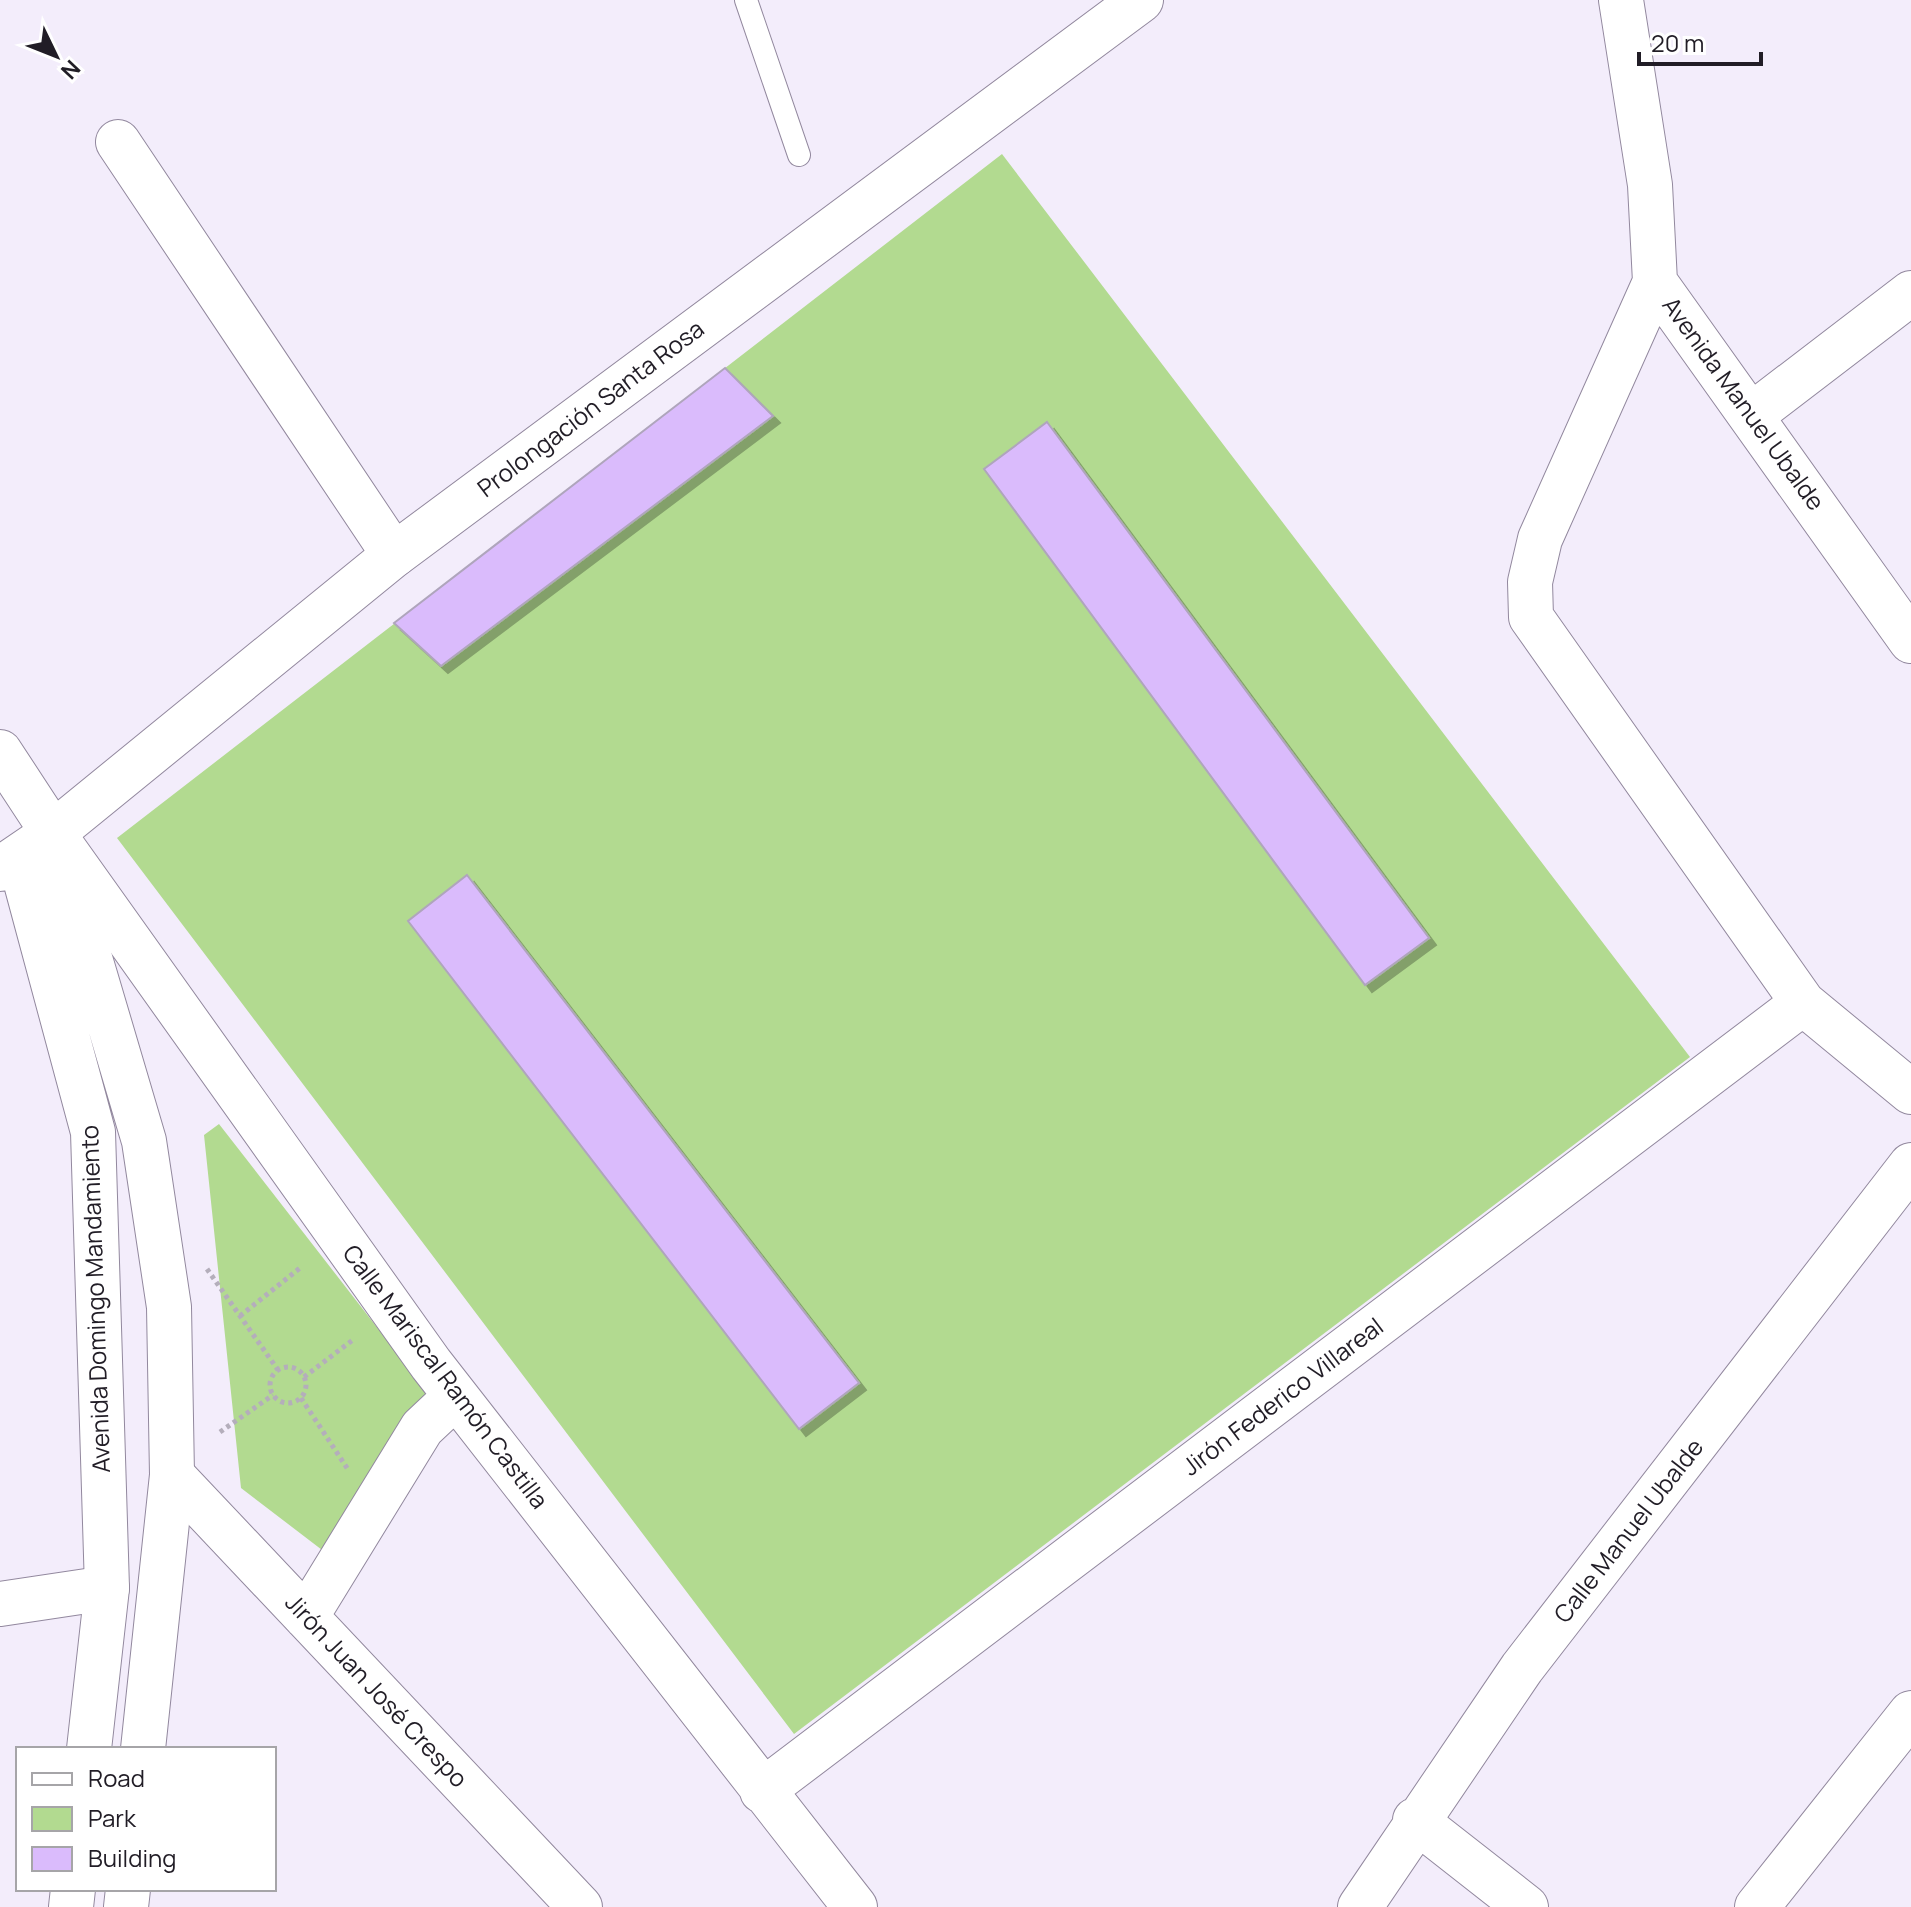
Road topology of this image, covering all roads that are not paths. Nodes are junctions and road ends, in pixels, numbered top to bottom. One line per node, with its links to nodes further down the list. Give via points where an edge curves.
1 (746, 0): 5 (lane)
2 (1141, 0): 9 (street, Prolongación Santa Rosa)
3 (1621, 0): 6 (street, Avenida Manuel Ubalde, via 1650,185)
4 (118, 142): 9 (street)
5 (799, 155)
6 (1655, 282): 8 (street, Avenida Manuel Ubalde); 13 (street, via 1540,539 1530,582 1531,617)
7 (1911, 293): 8 (street)
8 (1753, 414): 10 (street, Avenida Manuel Ubalde)
9 (394, 555): 12 (street, Prolongación Santa Rosa)
10 (1911, 641)
11 (0, 752): 12 (street)
12 (24, 853): 16 (street, Calle Mariscal Ramón Castilla); 17 (street, Avenida Domingo Mandamiento, via 144,1141 169,1307); 18 (street, Avenida Domingo Mandamiento, via 93,1132)
13 (1803, 1003): 14 (street); 24 (street, Jirón Federico Villareal)
14 (1911, 1092)
15 (1911, 1165): 25 (street, Calle Manuel Ubalde, via 1522,1668)
16 (456, 1396): 20 (street, via 422,1428); 24 (street, Calle Mariscal Ramón Castilla)
17 (172, 1475): 20 (street, Jirón Juan José Crespo); 23 (street, Avenida Domingo Mandamiento)
18 (107, 1588): 19 (street); 22 (street, Avenida Domingo Mandamiento)
19 (0, 1604)
20 (306, 1617): 26 (street, Jirón Juan José Crespo)
21 (1911, 1713): 30 (street)
22 (89, 1747)
23 (143, 1747)
24 (762, 1791): 27 (street, Calle Mariscal Ramón Castilla)
25 (1415, 1820): 28 (street, Calle Manuel Ubalde); 29 (street)
26 (580, 1907)
27 (855, 1907)
28 (1360, 1907)
29 (1526, 1907)
30 (1757, 1907)

